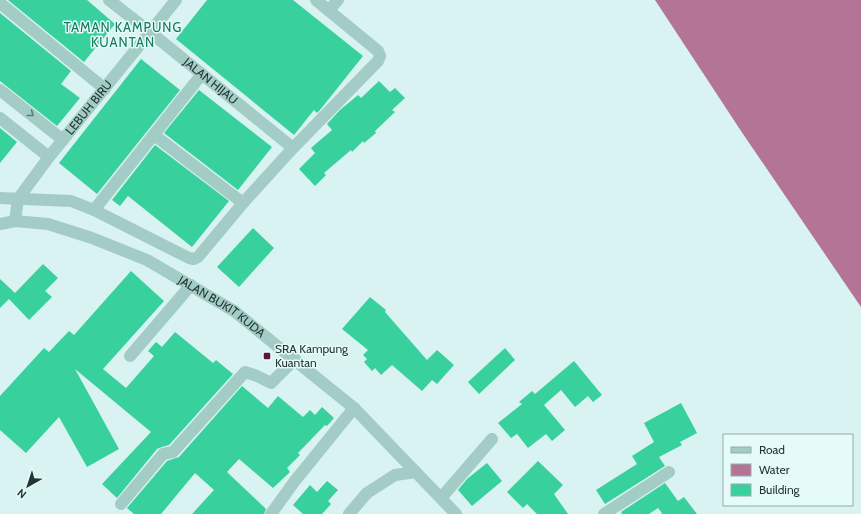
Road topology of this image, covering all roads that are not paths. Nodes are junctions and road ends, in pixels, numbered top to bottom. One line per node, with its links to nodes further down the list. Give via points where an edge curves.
1 (109, 0): 7 (street, JALAN HIJAU)
2 (176, 0): 7 (street, LEBUH BIRU)
3 (316, 0): 6 (street)
4 (338, 0): 6 (street)
5 (0, 3): 9 (street)
6 (330, 10): 14 (street, via 378,51 380,56)
7 (150, 32): 8 (street, JALAN HIJAU); 9 (street, LEBUH BIRU)
8 (202, 74): 12 (street); 14 (street, JALAN HIJAU)
9 (105, 89): 13 (street, LEBUH BIRU)
10 (0, 90): 13 (street, one-way to 13)
11 (0, 118): 15 (street)
12 (154, 135): 18 (street); 19 (street)
13 (63, 140): 15 (street, LEBUH BIRU)
14 (293, 148): 18 (street)
15 (49, 157): 17 (street, LEBUH BIRU)
16 (0, 198): 17 (street)
17 (18, 199): 19 (street, via 71,201); 20 (street, LEBUH BIRU)
18 (243, 202): 19 (street, via 194,259)
19 (94, 210)
20 (14, 221): 21 (street, JALAN BUKIT KUDA); 22 (street, JALAN BUKIT KUDA, via 48,224 92,238 147,260)
21 (0, 224)
22 (191, 285): 23 (street); 24 (street, JALAN BUKIT KUDA, via 234,311)
23 (130, 356)
24 (295, 359): 25 (street, JALAN BUKIT KUDA); 30 (street, via 271,383 245,372 173,452 163,454)
25 (354, 408): 27 (street, JALAN BUKIT KUDA); 31 (street)
26 (492, 439): 29 (street)
27 (416, 472): 29 (street, JALAN BUKIT KUDA); 32 (street, via 395,476 378,486 367,493)
28 (669, 472): 34 (street)
29 (441, 498): 33 (street, JALAN BUKIT KUDA)
30 (121, 504)
31 (271, 514)
32 (349, 514)
33 (456, 514)
34 (604, 514)

